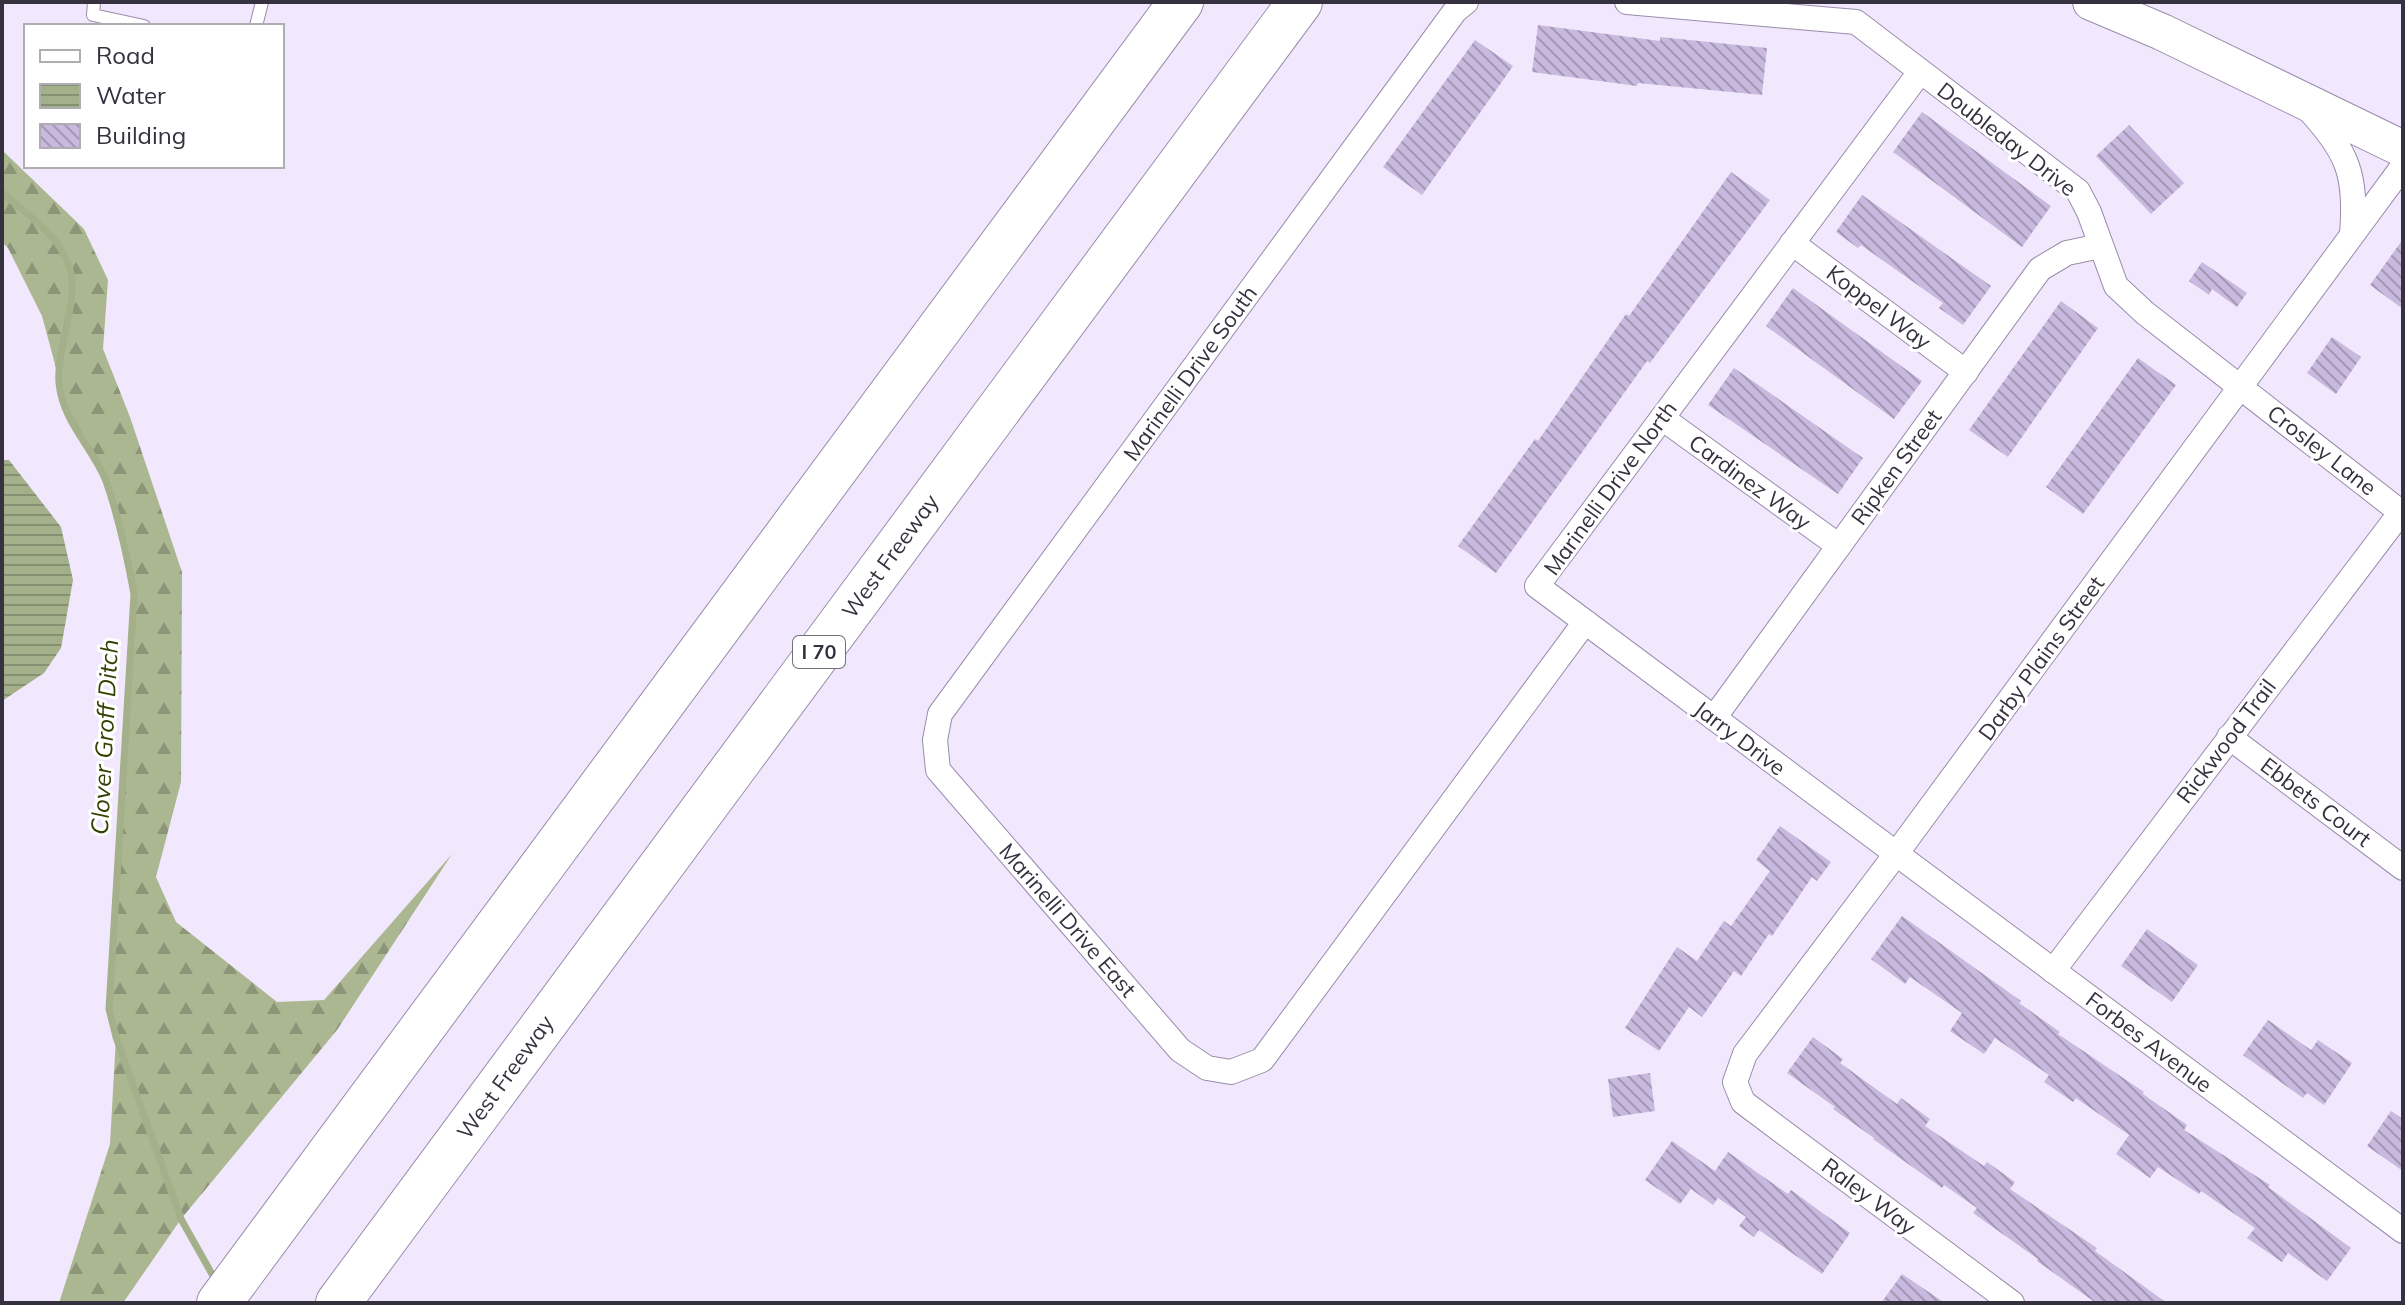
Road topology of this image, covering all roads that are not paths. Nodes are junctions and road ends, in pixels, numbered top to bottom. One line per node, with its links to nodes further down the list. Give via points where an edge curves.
1 (94, 2): 8 (lane, via 93,15)
2 (262, 2): 9 (lane)
3 (1181, 2): 31 (highway)
4 (1300, 2): 32 (highway, West Freeway / I 70)
5 (1627, 2): 10 (street, Doubleday Drive, via 1856,22)
6 (2091, 2): 11 (main road)
7 (1460, 6): 25 (street, Marinelli Drive South, via 940,714)
8 (135, 24)
9 (256, 24)
10 (1920, 72): 15 (street, Marinelli Drive North); 16 (street, Doubleday Drive, via 2078,191)
11 (2297, 97): 12 (main road); 14 (street, via 2338,144 2351,175)
12 (2403, 149)
13 (2403, 166): 14 (street, Darby Plains Street)
14 (2351, 236): 18 (street, Darby Plains Street)
15 (1792, 243): 17 (street, Koppel Way); 19 (street, Marinelli Drive North)
16 (2100, 246): 17 (street, Ripken Street, via 2067,253 2040,269); 18 (street, Doubleday Drive, via 2116,286)
17 (1966, 372): 21 (street, Ripken Street)
18 (2241, 387): 20 (street, Crosley Lane); 26 (street, Darby Plains Street)
19 (1662, 418): 21 (street, Cardinez Way); 22 (street, Marinelli Drive North, via 1537,586)
20 (2402, 513): 24 (street, Rickwood Trail)
21 (1839, 546): 23 (street, Ripken Street)
22 (1585, 622): 23 (street, Jarry Drive); 25 (street, Marinelli Drive East, via 1262,1060 1231,1072 1207,1068 1180,1050 938,770)
23 (1714, 718): 26 (street, Jarry Drive)
24 (2229, 737): 27 (street, Ebbets Court); 28 (street, Rickwood Trail)
25 (935, 740)
26 (1896, 854): 28 (street, Forbes Avenue); 29 (street, Darby Plains Street, via 1745,1054)
27 (2403, 868)
28 (2053, 971): 30 (street, Forbes Avenue)
29 (1735, 1082): 33 (street, Raley Way, via 1743,1102)
30 (2403, 1231)
31 (219, 1303)
32 (338, 1303)
33 (2012, 1303)

